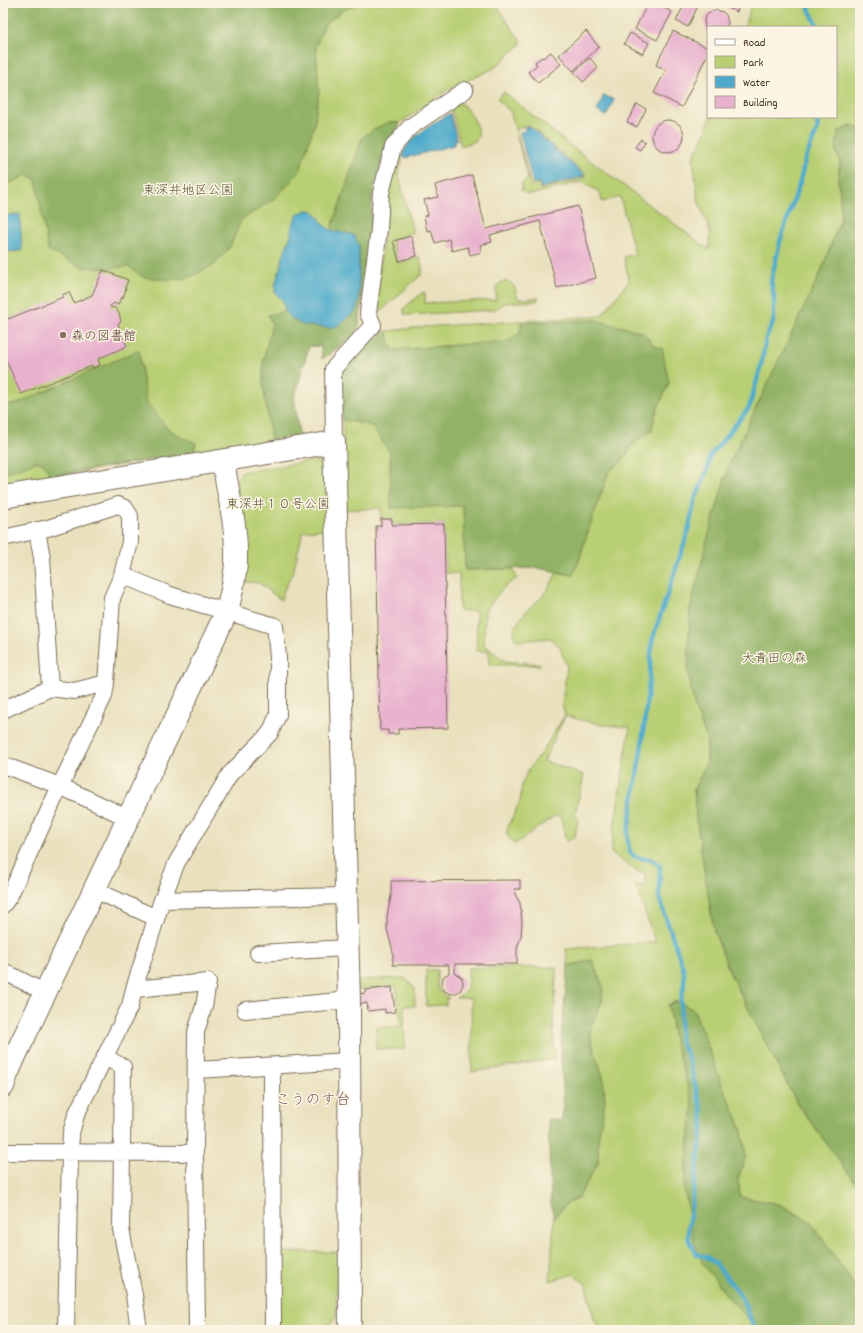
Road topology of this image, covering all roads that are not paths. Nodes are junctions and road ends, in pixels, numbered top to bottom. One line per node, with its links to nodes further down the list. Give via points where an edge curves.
1 (465, 90): 2 (street, via 410,127 393,147 381,193 380,229 368,313 373,325 333,368)
2 (334, 442): 3 (street); 16 (street)
3 (223, 461): 4 (street); 8 (street, via 233,519 236,559)
4 (3, 497)
5 (37, 530): 6 (street); 7 (street, via 118,505 126,508 130,516 130,542); 10 (street, via 42,558)
6 (3, 538)
7 (122, 575): 8 (street, via 170,595); 9 (street, via 112,598)
8 (227, 611): 14 (street); 17 (street, via 275,626 278,715 270,733 230,774 177,862)
9 (106, 683): 10 (street, via 74,691); 13 (street, via 104,696)
10 (50, 688): 11 (street)
11 (3, 710)
12 (3, 765): 13 (street)
13 (60, 786): 14 (street); 18 (street)
14 (128, 818): 15 (street)
15 (95, 890): 19 (street); 24 (street)
16 (346, 896): 17 (street); 20 (street)
17 (162, 900): 19 (street)
18 (3, 905)
19 (156, 918): 23 (street)
20 (347, 948): 21 (street); 25 (street)
21 (258, 953)
22 (3, 971): 24 (street)
23 (134, 989): 27 (street, via 130,1006); 30 (street, via 208,982 196,1032)
24 (46, 993): 31 (street)
25 (349, 1000): 26 (street); 28 (street)
26 (245, 1010)
27 (105, 1057): 33 (street, via 123,1067); 34 (street, via 76,1115 71,1133)
28 (349, 1061): 29 (street); 40 (street)
29 (272, 1066): 30 (street); 39 (street)
30 (196, 1070): 35 (street)
31 (3, 1086)
32 (3, 1152): 34 (street)
33 (122, 1152): 34 (street); 35 (street); 37 (street, via 120,1229)
34 (70, 1153): 36 (street)
35 (195, 1153): 38 (street)
36 (66, 1330)
37 (139, 1330)
38 (197, 1330)
39 (273, 1330)
40 (350, 1330)

